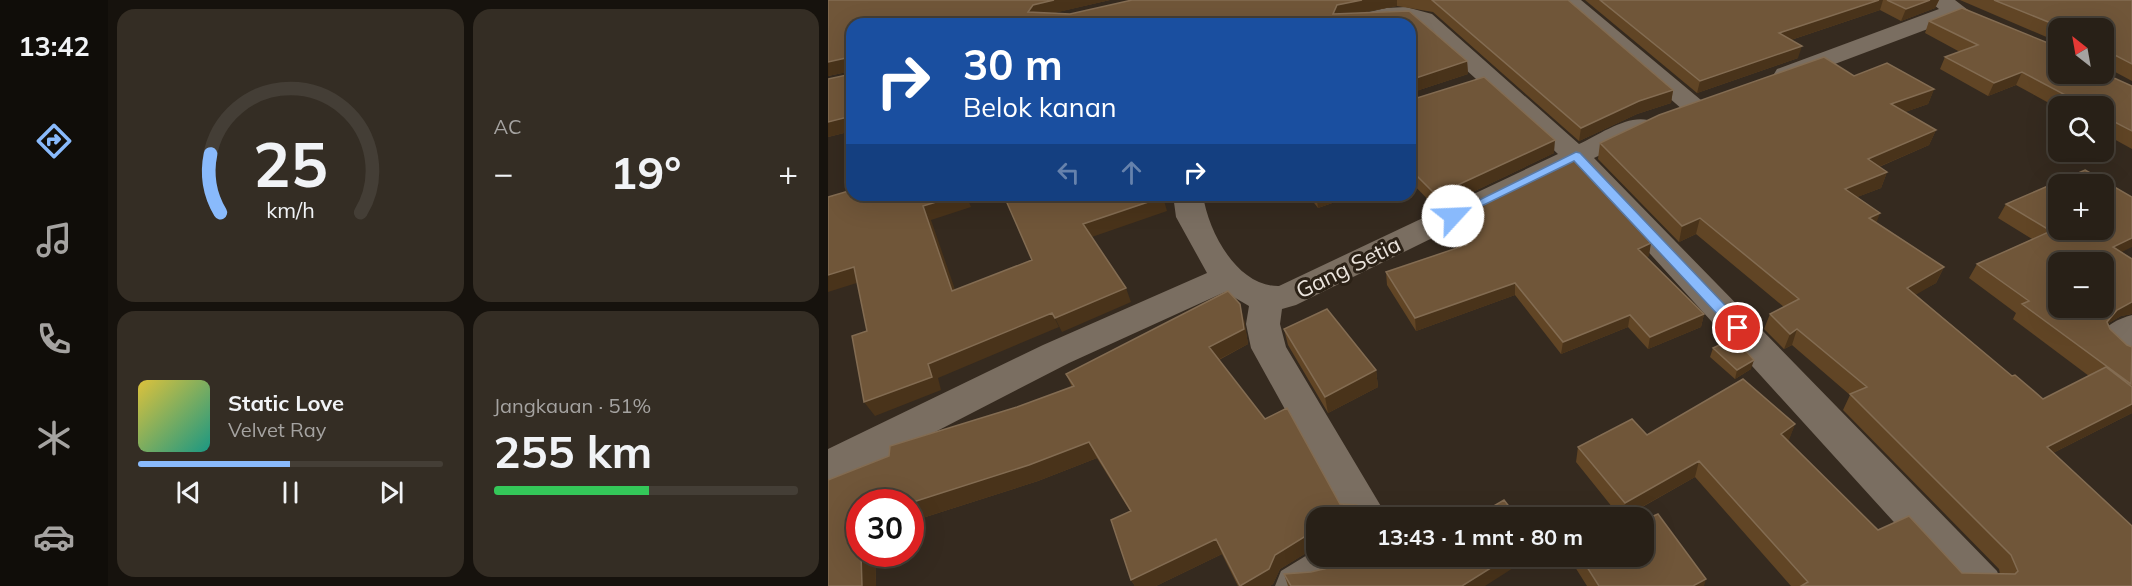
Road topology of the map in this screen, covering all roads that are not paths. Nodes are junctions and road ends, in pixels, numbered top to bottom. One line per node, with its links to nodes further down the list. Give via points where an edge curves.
1 (1431, 0): 4 (street)
2 (1568, 0): 8 (street)
3 (1958, 9): 6 (street)
4 (1401, 14): 5 (street); 9 (street, via 1424,19 1477,80)
5 (1379, 18)
6 (1762, 83)
7 (1722, 96): 8 (street, Gang Setia)
8 (1692, 105): 9 (street, Gang Setia)
9 (1576, 156): 12 (street, Gang Setia, via 1295,292); 19 (street)
10 (1183, 201): 11 (street)
11 (1226, 278): 12 (street, Gang Setia); 15 (street, via 1056,354)
12 (1267, 299): 16 (street, via 1263,324 1269,348)
13 (2132, 327): 14 (street, via 2115,338)
14 (2132, 351)
15 (828, 468)
16 (1361, 507)
17 (1326, 567): 18 (street)
18 (1298, 586)
19 (1981, 586)

